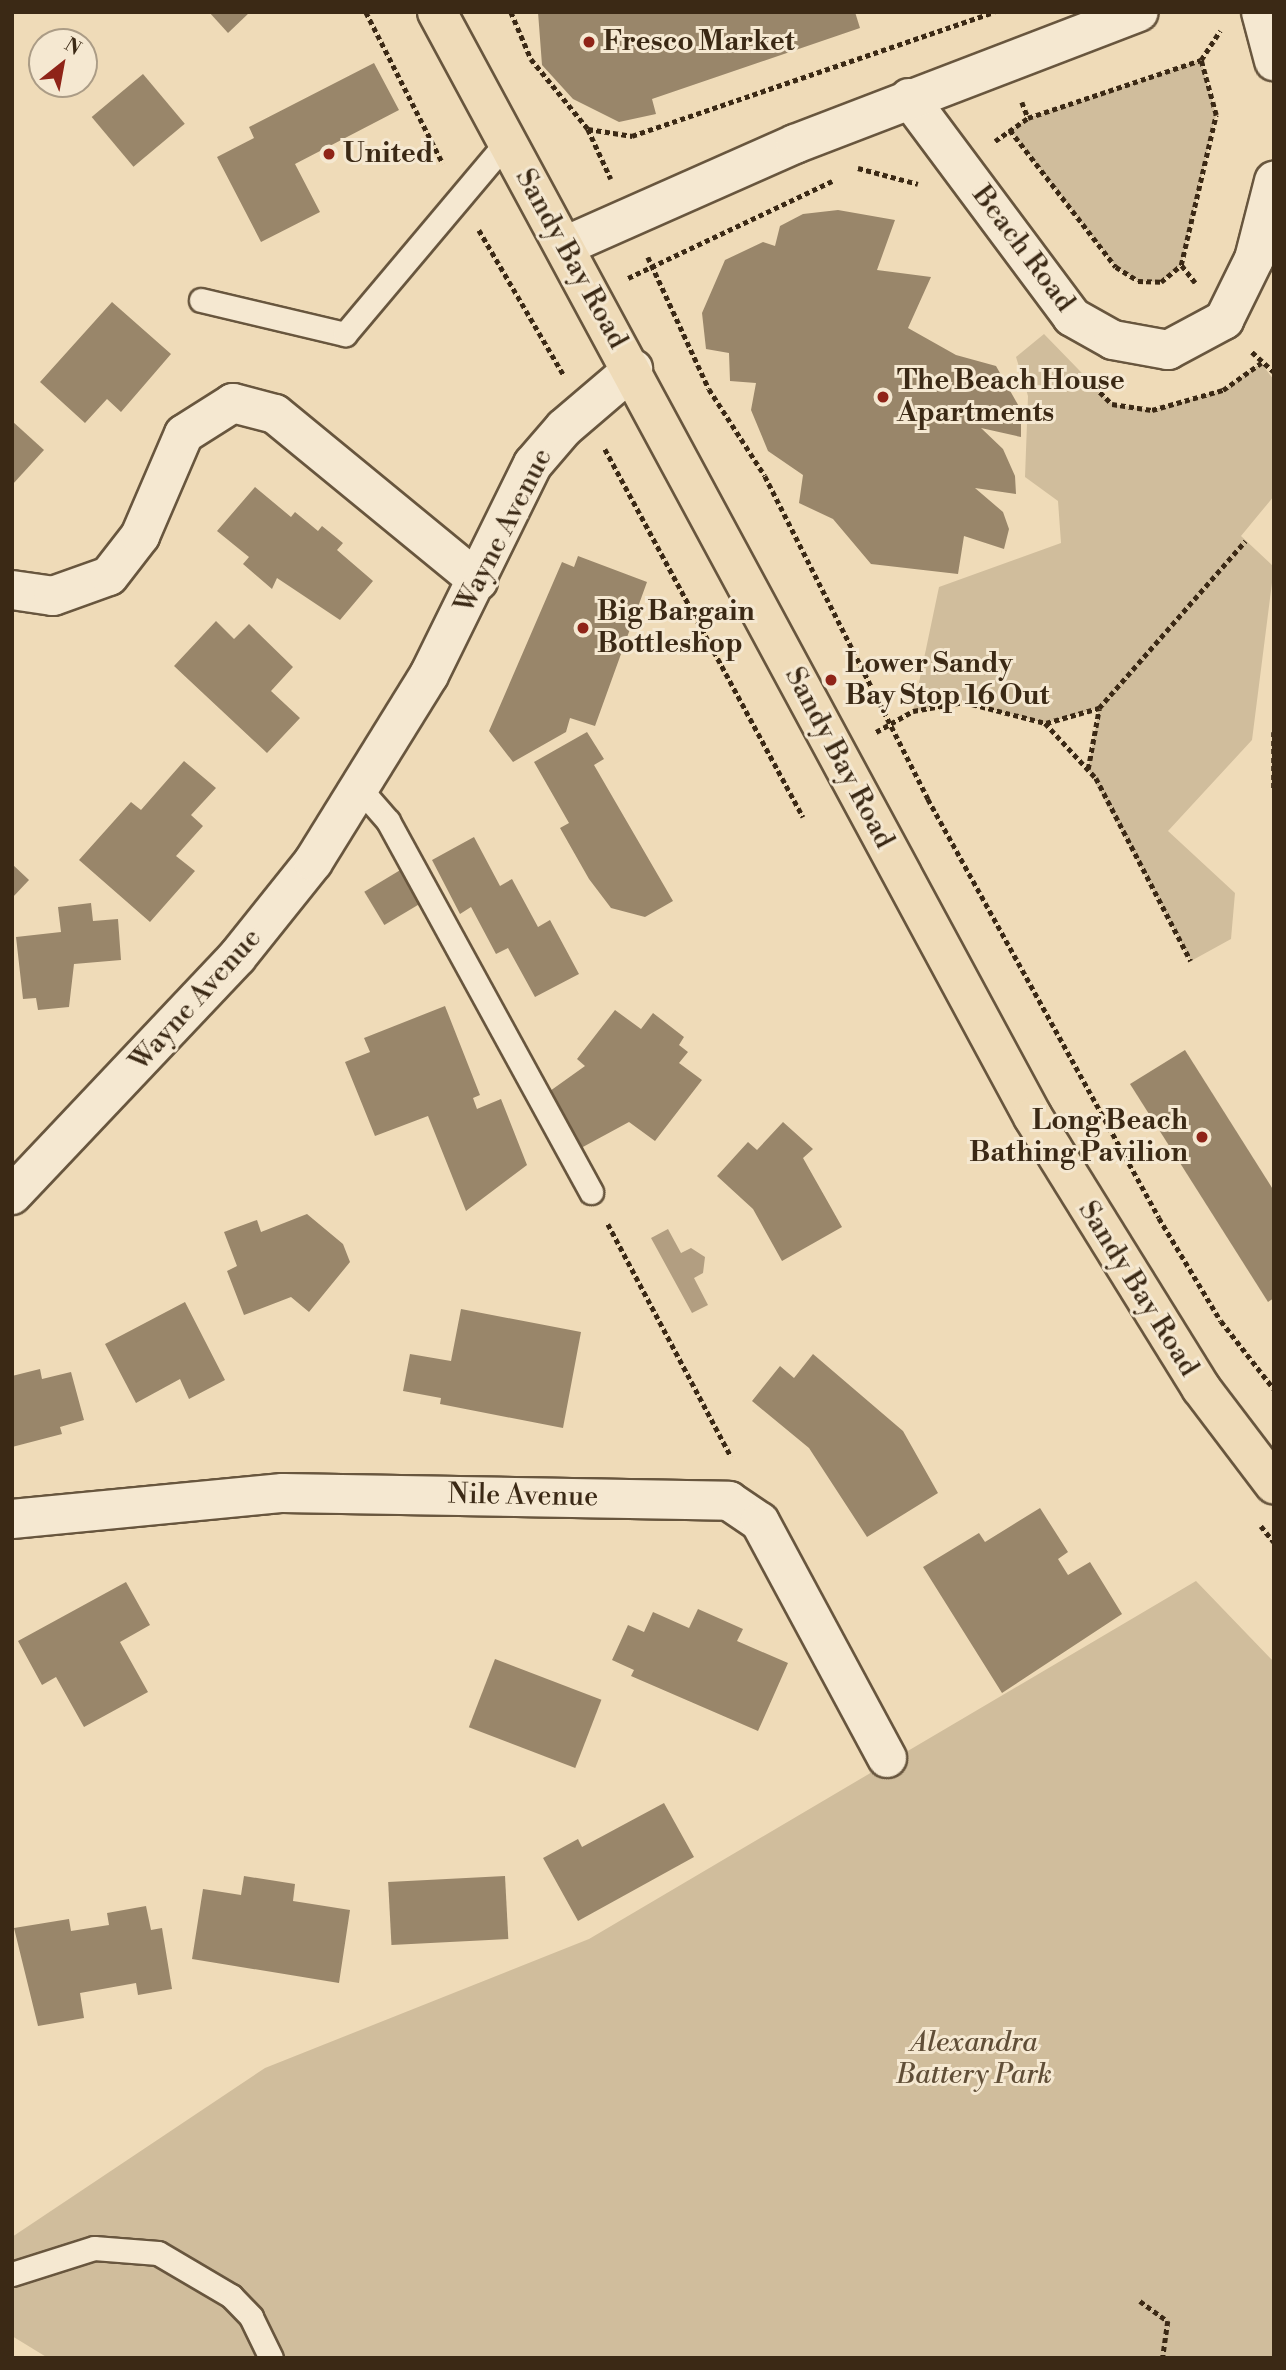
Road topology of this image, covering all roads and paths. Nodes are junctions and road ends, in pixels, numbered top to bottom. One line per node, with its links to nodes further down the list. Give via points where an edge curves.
1 (437, 12): 12 (main road, Sandy Bay Road)
2 (510, 12): 10 (path, via 531,59)
3 (994, 12): 10 (path, via 632,136)
4 (1262, 12): 8 (street)
5 (1123, 15): 9 (street)
6 (1225, 22): 7 (path)
7 (1201, 60): 11 (path, via 1028,118); 18 (path, via 1216,115)
8 (1274, 61)
9 (909, 98): 13 (street, Beach Road); 16 (street)
10 (588, 129): 16 (path)
11 (1010, 130): 13 (path); 18 (path, via 1116,267 1138,281 1161,282)
12 (506, 144): 17 (main road, Sandy Bay Road); 21 (lane, via 345,334)
13 (960, 165): 22 (street, Beach Road, via 1082,323 1113,340 1168,350)
14 (1274, 181): 22 (street, via 1255,259)
15 (928, 187): 19 (path, via 858,168)
16 (629, 218): 17 (street); 19 (path)
17 (565, 246): 20 (main road, Sandy Bay Road)
18 (1181, 265): 22 (path)
19 (652, 267): 20 (path); 31 (path, via 709,388 765,475)
20 (592, 295): 23 (main road, Sandy Bay Road)
21 (201, 300)
22 (1224, 320): 24 (path)
23 (633, 369): 25 (street, Wayne Avenue); 33 (main road, Sandy Bay Road)
24 (1274, 372)
25 (585, 412): 27 (street, Wayne Avenue, via 533,464); 37 (path)
26 (1245, 541): 29 (path)
27 (478, 581): 28 (street, via 275,414 233,403 184,434 140,536 109,576 53,596); 35 (street, Wayne Avenue)
28 (12, 590)
29 (1099, 708): 30 (path); 34 (path)
30 (1045, 723): 31 (path, via 964,702 913,711); 34 (path)
31 (889, 725): 33 (path); 41 (path, via 1159,1218 1221,1321)
32 (1274, 733): 36 (path)
33 (836, 754): 42 (main road, Sandy Bay Road, via 1110,1248 1201,1388)
34 (1088, 769): 38 (path)
35 (361, 790): 39 (lane, via 388,821); 40 (street, Wayne Avenue, via 237,957)
36 (1274, 790)
37 (803, 817)
38 (1191, 961)
39 (591, 1192): 43 (path, via 731,1447)
40 (12, 1195)
41 (1274, 1389)
42 (1274, 1484)
43 (729, 1501): 44 (street, Nile Avenue, via 295,1493); 45 (street, via 760,1522)
44 (12, 1519)
45 (887, 1758)
46 (12, 2274): 48 (lane, via 94,2248 158,2253 231,2296 251,2317)
47 (1140, 2301): 49 (path, via 1168,2321)
48 (271, 2358)
49 (1163, 2358)

